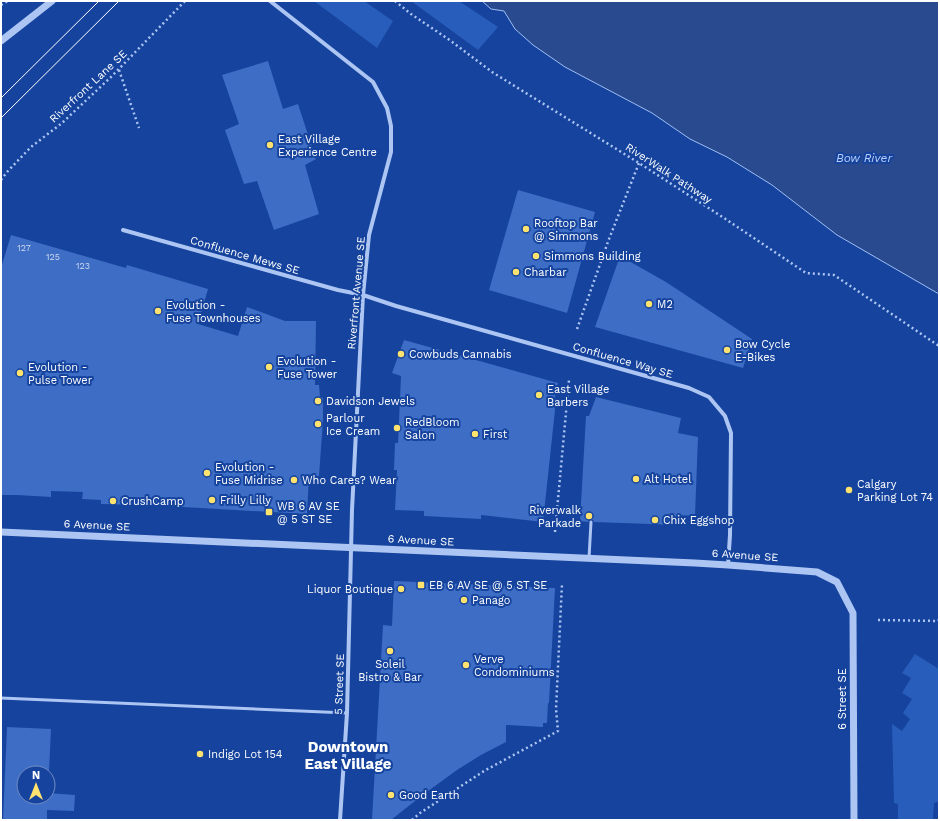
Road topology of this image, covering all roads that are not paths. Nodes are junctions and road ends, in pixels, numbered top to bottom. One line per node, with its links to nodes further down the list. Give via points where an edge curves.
1 (52, 1): 3 (street)
2 (270, 1): 5 (street, Riverfront Avenue SE, via 373,82 387,108 391,126 391,152 369,235)
3 (1, 41)
4 (123, 230): 5 (street, Confluence Mews SE)
5 (363, 295): 8 (street, Riverfront Avenue SE); 10 (street, Confluence Way SE, via 689,388 709,397 725,416 731,433)
6 (591, 522): 9 (lane)
7 (1, 532): 8 (street, 6 Avenue SE)
8 (351, 548): 9 (street, 6 Avenue SE); 13 (street, 5 Street SE)
9 (589, 558): 10 (street, 6 Avenue SE)
10 (728, 565): 11 (street, 6 Avenue SE, via 817,572)
11 (837, 582): 15 (street, 6 Street SE, via 853,613)
12 (1, 698): 13 (lane)
13 (347, 713): 14 (street, 5 Street SE)
14 (340, 820)
15 (854, 820)

